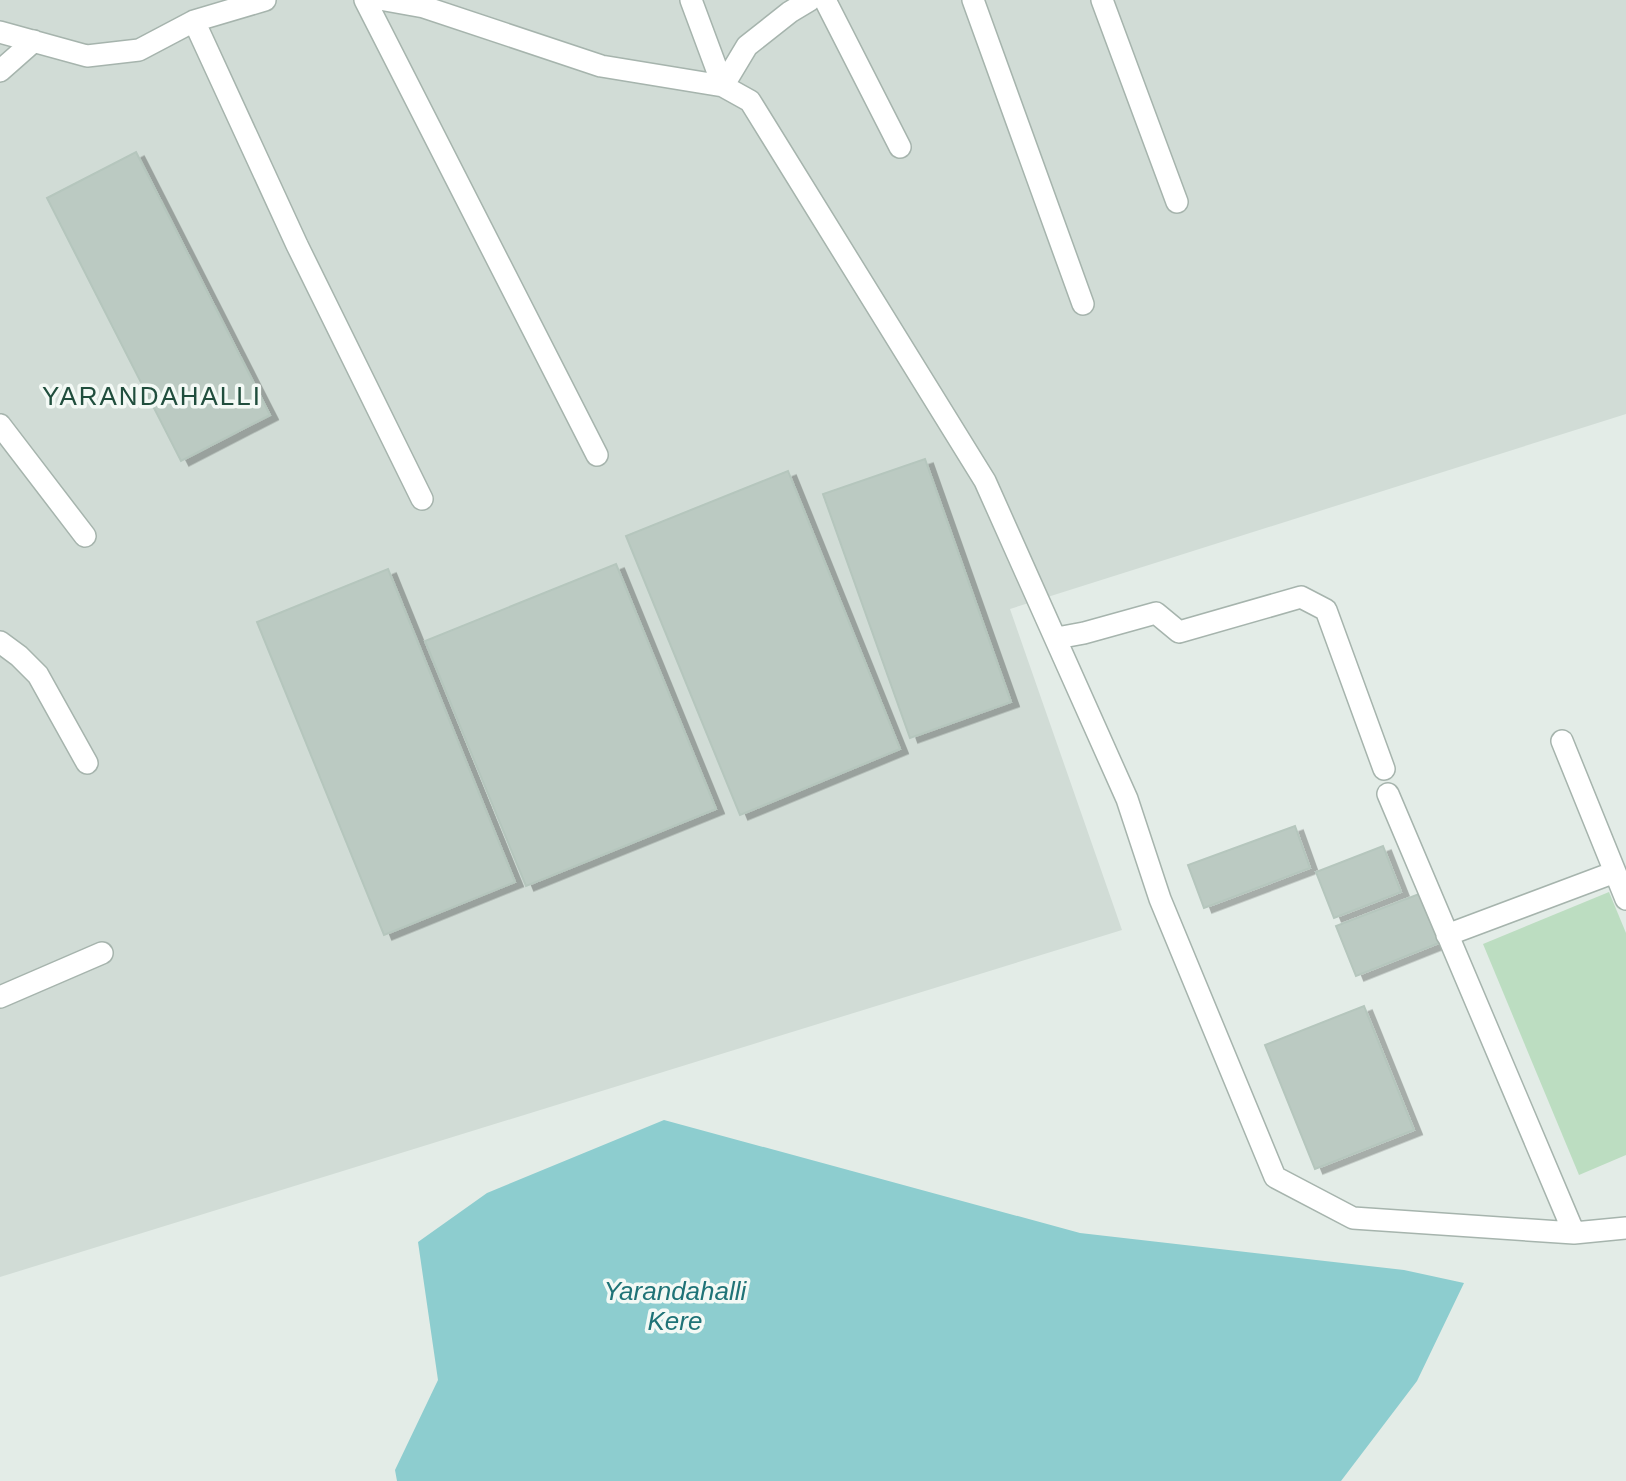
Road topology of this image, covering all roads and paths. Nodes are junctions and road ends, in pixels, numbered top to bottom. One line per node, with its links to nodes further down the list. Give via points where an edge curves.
1 (265, 0): 9 (street)
2 (365, 0): 18 (street)
3 (388, 0): 13 (street, via 424,7 601,66)
4 (691, 0): 13 (street)
5 (810, 0): 13 (street, via 747,46)
6 (825, 0): 14 (street)
7 (973, 0): 16 (street)
8 (1102, 0): 15 (street)
9 (194, 22): 11 (street, via 139,50 88,56); 19 (street)
10 (0, 32): 11 (street)
11 (34, 41): 12 (street)
12 (0, 71)
13 (723, 86): 21 (street, via 750,101 985,481)
14 (900, 147)
15 (1177, 202)
16 (1083, 304)
17 (0, 425): 20 (street)
18 (597, 455)
19 (422, 499)
20 (85, 536)
21 (1057, 638): 25 (street, via 1156,613 1179,632 1301,597 1326,610); 33 (street, via 1127,799 1160,900 1275,1177 1353,1218)
22 (0, 642): 24 (street, via 38,675)
23 (1562, 741): 27 (street)
24 (87, 763)
25 (1384, 769)
26 (1388, 794): 29 (street)
27 (1615, 872): 28 (street); 29 (street)
28 (1626, 898)
29 (1447, 935): 33 (street)
30 (102, 953): 31 (street)
31 (0, 997)
32 (1626, 1228): 33 (street)
33 (1574, 1233)

